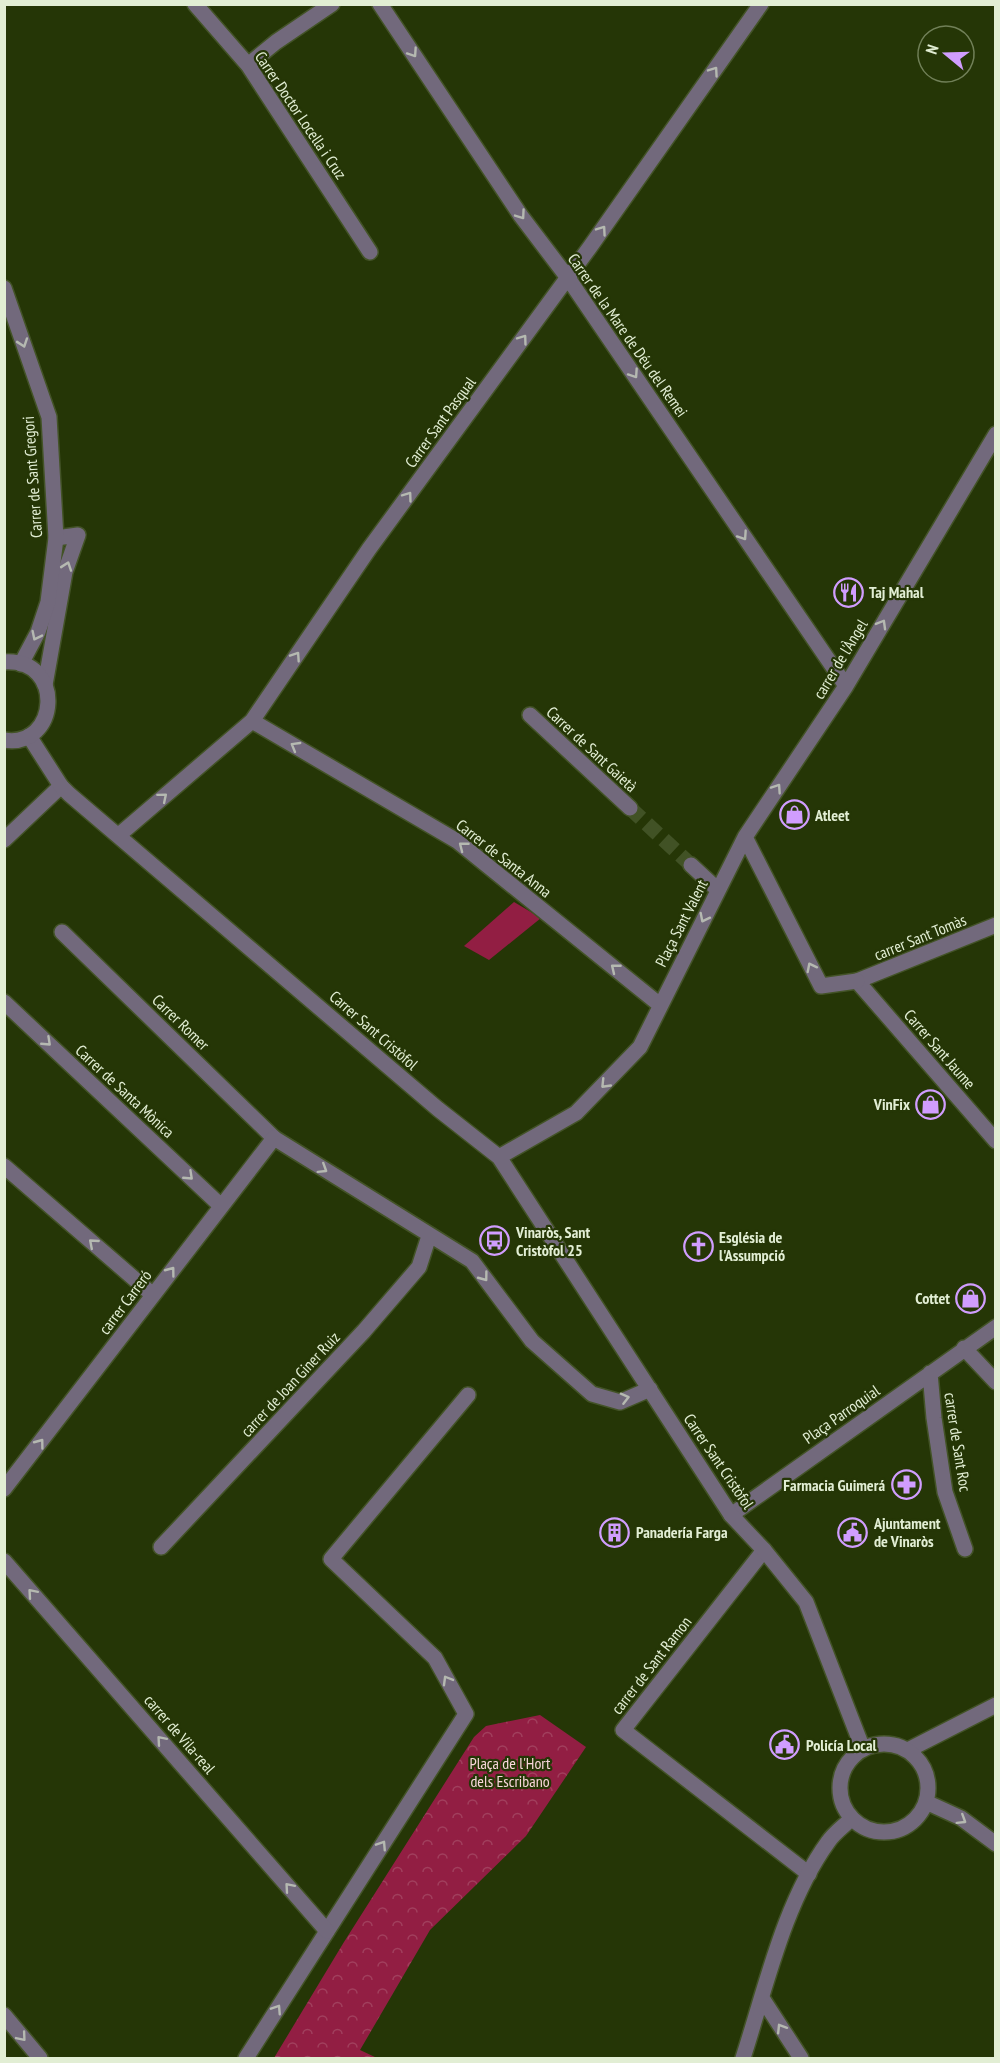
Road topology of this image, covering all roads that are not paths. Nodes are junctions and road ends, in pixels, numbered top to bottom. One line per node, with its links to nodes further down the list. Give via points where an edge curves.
1 (195, 4): 5 (street, Carrer Doctor Locella i Cruz)
2 (332, 4): 5 (street)
3 (380, 4): 7 (street, Carrer de la Mare de Déu del Remei, one-way to 7, via 521,216)
4 (761, 4): 7 (street, Carrer Sant Pasqual, one-way to 4)
5 (248, 65): 6 (street, Carrer Doctor Locella i Cruz)
6 (370, 252)
7 (568, 278): 14 (street, Carrer de la Mare de Déu del Remei, one-way to 14); 16 (street, Carrer Sant Pasqual, one-way to 7, via 369,549)
8 (4, 288): 10 (street, Carrer de Sant Gregori, one-way to 10, via 49,417)
9 (996, 434): 14 (street, carrer de l'Àngel, one-way to 9)
10 (56, 538): 12 (street, Carrer de Sant Gregori, one-way to 12, via 48,602); 13 (street, one-way to 10, via 65,572 78,535)
11 (4, 662): 12 (street)
12 (21, 664): 13 (street, via 40,675)
13 (45, 685): 17 (street, via 49,706 45,719)
14 (846, 686): 22 (street, carrer de l'Àngel, one-way to 14)
15 (530, 715): 20 (street, Carrer de Sant Gaietà)
16 (252, 721): 21 (street, Carrer Sant Pasqual, one-way to 16); 30 (street, Carrer de Santa Anna, one-way to 16, via 457,841)
17 (29, 736): 18 (street); 19 (street, Carrer Sant Cristòfol)
18 (4, 740)
19 (61, 786): 21 (street, Carrer Sant Cristòfol); 23 (street)
20 (630, 808)
21 (119, 835): 33 (street, Carrer Sant Cristòfol)
22 (745, 837): 25 (street, Plaça Sant Valent); 28 (street, one-way to 22, via 821,987)
23 (4, 840)
24 (691, 865): 25 (street)
25 (718, 890): 30 (street, Plaça Sant Valent, one-way to 30)
26 (996, 925): 28 (street, carrer Sant Tomàs)
27 (62, 932): 31 (street, Carrer Romer)
28 (857, 981): 32 (street, Carrer Sant Jaume)
29 (4, 1002): 35 (street, Carrer de Santa Mònica, one-way to 35)
30 (660, 1005): 33 (street, Plaça Sant Valent, one-way to 33, via 640,1047 576,1113)
31 (274, 1138): 35 (street, carrer Carreró); 36 (street, one-way to 36)
32 (996, 1141)
33 (499, 1157): 42 (street, Carrer Sant Cristòfol)
34 (4, 1166): 37 (street, one-way to 34)
35 (221, 1206): 37 (street, carrer Carreró, one-way to 35)
36 (429, 1236): 42 (street, one-way to 42, via 472,1261 532,1341 592,1395 620,1402); 46 (street, carrer de Joan Giner Ruiz, via 419,1267 364,1331)
37 (153, 1295): 44 (street, carrer Carreró, one-way to 37)
38 (996, 1327): 39 (street, Plaça Parroquial)
39 (969, 1345): 40 (street, Plaça Parroquial); 41 (street)
40 (930, 1373): 45 (street, Plaça Parroquial); 47 (street, carrer de Sant Roc, via 945,1492)
41 (996, 1382)
42 (650, 1389): 45 (street, Carrer Sant Cristòfol)
43 (468, 1395): 57 (street, one-way to 43, via 466,1714 435,1658 331,1559)
44 (4, 1489)
45 (730, 1515): 48 (street, Carrer Sant Cristòfol)
46 (161, 1547)
47 (965, 1549)
48 (764, 1550): 51 (street, Carrer Sant Cristòfol, via 806,1602); 56 (street, carrer de Sant Ramon, via 623,1730)
49 (4, 1561): 57 (street, carrer de Vila-real, one-way to 49)
50 (996, 1705): 52 (street)
51 (863, 1749): 52 (street, via 874,1744 895,1744); 54 (street, via 849,1760 842,1773 839,1792)
52 (908, 1750): 53 (street, via 928,1779)
53 (926, 1802): 54 (street, via 912,1822 901,1829 883,1833 866,1829); 55 (street, one-way to 55, via 961,1818)
54 (851, 1819): 56 (street, via 829,1840)
55 (996, 1844)
56 (809, 1874): 58 (street, via 782,1933)
57 (327, 1931): 61 (street, one-way to 57)
58 (762, 1998): 62 (street); 63 (street, one-way to 58)
59 (4, 2015): 60 (street, one-way to 60)
60 (40, 2058)
61 (246, 2058)
62 (743, 2058)
63 (801, 2058)

